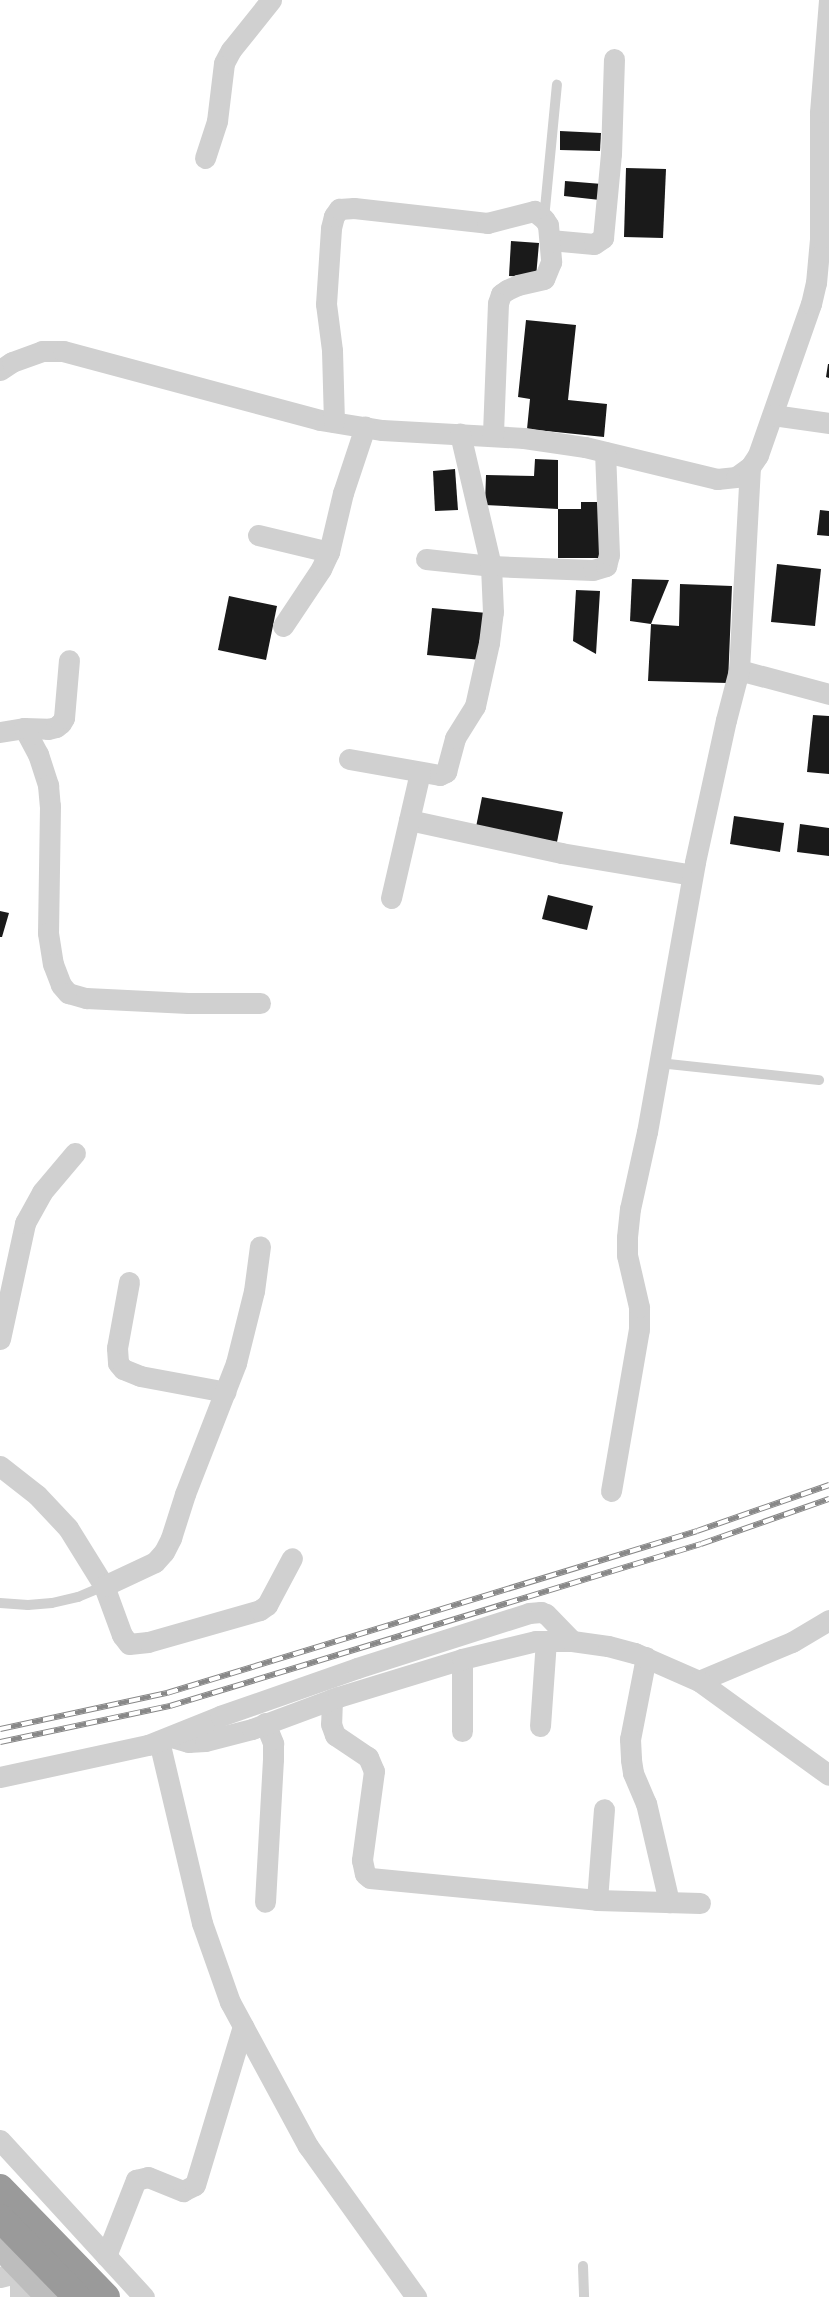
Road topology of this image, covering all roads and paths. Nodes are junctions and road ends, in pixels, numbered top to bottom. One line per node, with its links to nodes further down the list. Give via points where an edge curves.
1 (270, 0): 6 (street, via 224,63 217,121)
2 (829, 0): 5 (street)
3 (614, 59): 8 (street, via 603,238 594,244)
4 (557, 85): 7 (lane)
5 (825, 88): 10 (street, via 819,265 811,304)
6 (205, 158)
7 (544, 219): 8 (street); 11 (street, via 534,211 487,222 339,209 331,228 326,304 332,350)
8 (550, 240): 15 (street, via 551,262 544,279 507,290 498,302)
9 (0, 370): 11 (street, via 42,351 62,351)
10 (773, 415): 12 (street); 17 (street)
11 (334, 422): 13 (street)
12 (829, 423)
13 (365, 428): 14 (street); 19 (street, via 343,493)
14 (460, 434): 15 (street); 21 (street)
15 (493, 436): 16 (street)
16 (605, 452): 17 (street, via 717,479 736,477); 21 (street, via 609,555 606,566 593,570)
17 (750, 468): 24 (street)
18 (258, 535): 19 (street)
19 (329, 552): 22 (street)
20 (426, 559): 21 (street)
21 (490, 566): 29 (street, via 492,620 475,706 455,738 446,772 440,775)
22 (283, 626)
23 (69, 660): 26 (street, via 61,723 48,729)
24 (739, 670): 25 (street); 31 (street)
25 (829, 694)
26 (24, 728): 27 (street); 33 (street, via 38,754 48,785 48,933 61,985 68,993 86,998)
27 (0, 732)
28 (348, 759): 29 (street)
29 (420, 772): 30 (street)
30 (409, 820): 31 (street); 32 (street)
31 (692, 875): 34 (street)
32 (391, 898)
33 (260, 1003)
34 (659, 1063): 35 (lane); 43 (street, via 627,1238 640,1329)
35 (819, 1080)
36 (75, 1153): 38 (street, via 32,1206)
37 (260, 1246): 41 (street, via 254,1291)
38 (6, 1282): 40 (street)
39 (129, 1282): 41 (street, via 117,1348 118,1363 123,1369 140,1376)
40 (0, 1339)
41 (226, 1392): 45 (street, via 164,1552 154,1562)
42 (0, 1466): 45 (street, via 37,1495 68,1528)
43 (610, 1491)
44 (292, 1558): 45 (street, via 269,1602 260,1610 136,1644 125,1640)
45 (104, 1586): 46 (lane, via 52,1603)
46 (0, 1603)
47 (829, 1620): 52 (street, via 792,1642)
48 (546, 1640): 49 (street); 51 (street); 55 (street)
49 (572, 1641): 50 (street, via 608,1646); 57 (street, via 546,1614 529,1613 357,1668)
50 (646, 1657): 52 (street); 63 (street, via 630,1739 631,1760 646,1803)
51 (462, 1659): 53 (street); 56 (street)
52 (699, 1681): 58 (street)
53 (332, 1699): 54 (street); 61 (street, via 331,1724 335,1735 368,1757 374,1771 362,1860 365,1874 370,1878)
54 (265, 1723): 57 (street, via 205,1741); 62 (street, via 273,1743 273,1759)
55 (540, 1726)
56 (462, 1732)
57 (165, 1739): 59 (street, via 112,1754); 65 (street, via 202,1923 219,1977)
58 (829, 1776)
59 (0, 1777)
60 (604, 1809): 61 (street)
61 (597, 1900): 63 (street)
62 (265, 1902)
63 (669, 1902): 64 (street)
64 (700, 1903)
65 (243, 2026): 70 (street, via 195,2185 183,2191 148,2177 136,2180); 78 (street, via 308,2146)
66 (0, 2140): 70 (street)
67 (0, 2188): 76 (highway)
68 (0, 2218): 75 (highway)
69 (0, 2245): 72 (street)
70 (106, 2256): 77 (street)
71 (583, 2266): 79 (lane)
72 (13, 2272): 73 (street); 74 (street)
73 (20, 2297)
74 (50, 2297)
75 (77, 2297)
76 (106, 2297)
77 (144, 2297)
78 (416, 2297)
79 (584, 2297)

